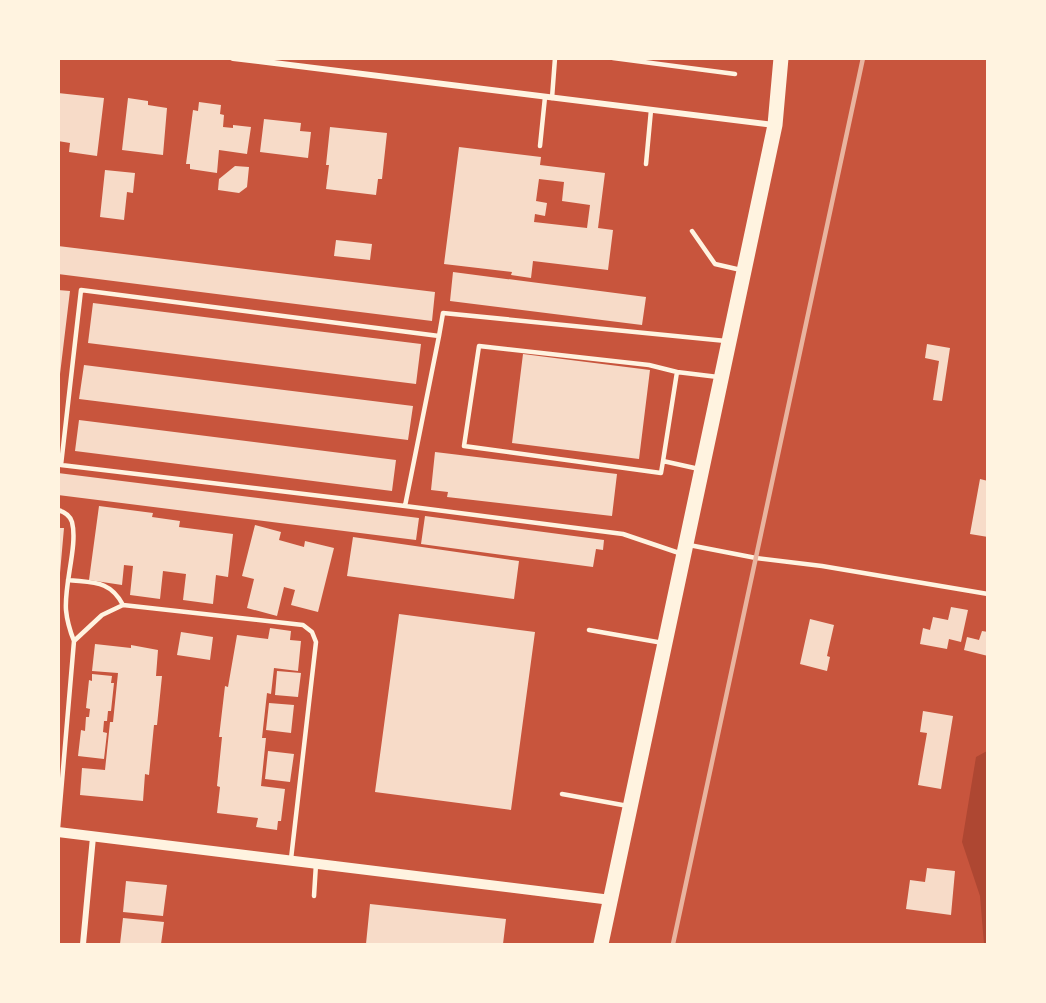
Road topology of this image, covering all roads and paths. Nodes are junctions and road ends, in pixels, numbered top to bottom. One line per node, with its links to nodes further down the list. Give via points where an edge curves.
1 (233, 58): 8 (street)
2 (555, 58): 8 (lane)
3 (614, 58): 6 (lane)
4 (674, 58): 6 (lane)
5 (781, 58): 10 (main road)
6 (674, 66): 7 (lane)
7 (735, 74)
8 (548, 97): 9 (street); 11 (lane)
9 (651, 110): 10 (street); 12 (lane)
10 (775, 125): 14 (main road)
11 (540, 146)
12 (646, 164)
13 (692, 231): 14 (lane, via 715,264)
14 (744, 270): 16 (main road)
15 (439, 336): 16 (lane, via 443,313); 21 (lane); 21 (lane, via 81,290 61,465)
16 (729, 341): 18 (main road)
17 (677, 372): 18 (lane); 19 (lane); 19 (lane, via 649,364 479,346 464,446 661,473)
18 (721, 378): 20 (main road)
19 (663, 461): 20 (lane)
20 (702, 469): 23 (main road)
21 (405, 506): 23 (lane, via 623,534)
22 (58, 510): 24 (lane, via 71,520)
23 (685, 549): 25 (lane, via 822,566); 29 (main road)
24 (68, 580): 26 (lane, via 110,588); 28 (lane, via 66,608)
25 (987, 594)
26 (123, 605): 28 (lane, via 102,615); 35 (lane, via 303,625 312,632 316,642)
27 (589, 630): 29 (lane)
28 (74, 641): 32 (lane)
29 (665, 644): 31 (main road)
30 (562, 794): 31 (lane)
31 (630, 807): 38 (main road)
32 (58, 828)
33 (58, 832): 34 (street)
34 (93, 837): 35 (street); 39 (street)
35 (291, 861): 36 (street)
36 (316, 864): 37 (lane); 38 (street)
37 (314, 896)
38 (611, 900): 40 (main road)
39 (82, 945)
40 (601, 945)

